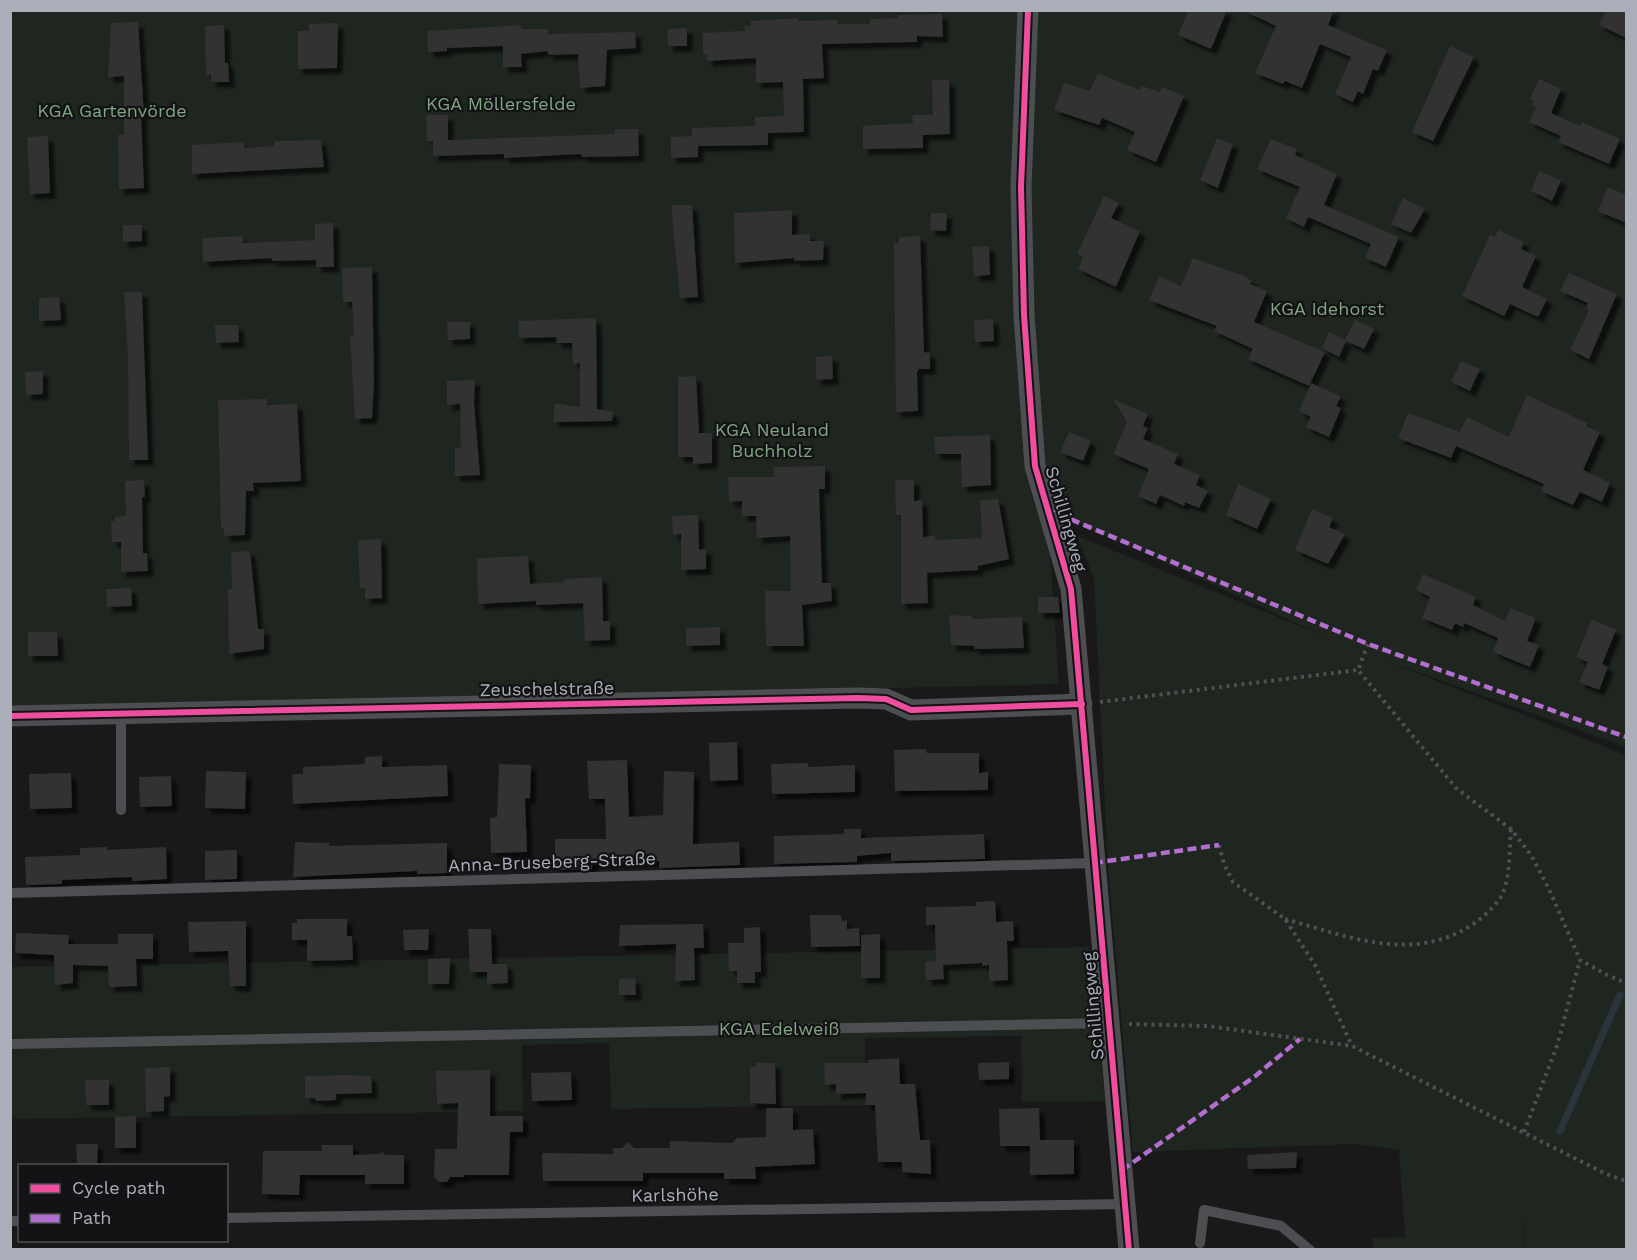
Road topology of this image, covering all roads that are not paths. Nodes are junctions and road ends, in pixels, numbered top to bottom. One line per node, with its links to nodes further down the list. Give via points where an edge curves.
1 (1028, 10): 2 (street, Schillingweg, via 1021,188 1024,315 1035,466 1071,589)
2 (1082, 704): 3 (street, Zeuschelstraße, via 911,710 886,699 858,698); 6 (street, Schillingweg)
3 (121, 713): 4 (street, Zeuschelstraße); 5 (lane)
4 (10, 716)
5 (121, 810)
6 (1094, 863): 7 (lane, Anna-Bruseberg-Straße); 8 (street, Schillingweg)
7 (10, 893)
8 (1110, 1023): 9 (lane); 10 (street, Schillingweg)
9 (10, 1044)
10 (1125, 1204): 11 (lane, Karlshöhe); 13 (street, Schillingweg)
11 (228, 1218)
12 (1200, 1243): 14 (lane, via 1204,1210 1281,1226)
13 (1129, 1250)
14 (1310, 1250)

